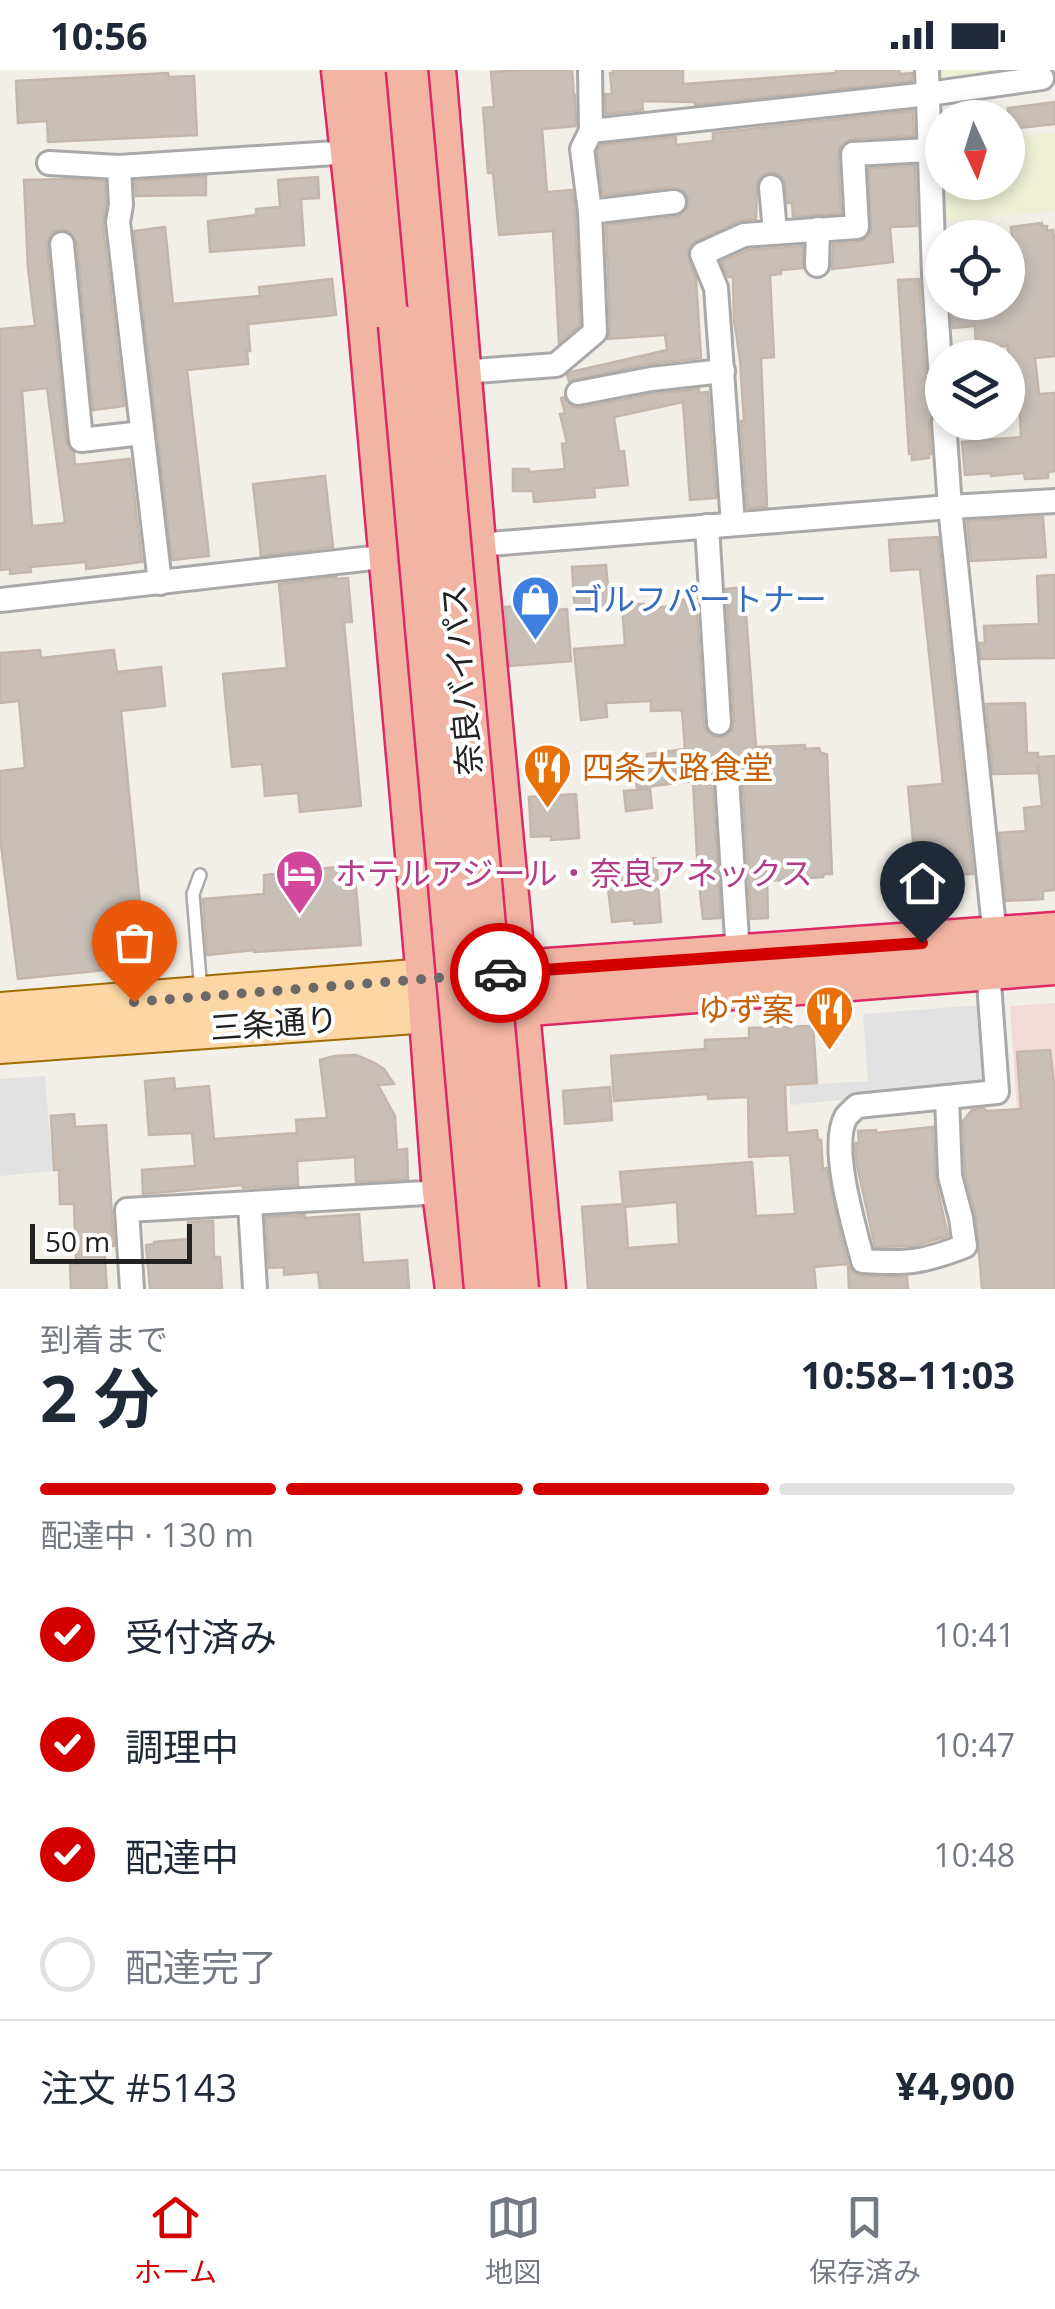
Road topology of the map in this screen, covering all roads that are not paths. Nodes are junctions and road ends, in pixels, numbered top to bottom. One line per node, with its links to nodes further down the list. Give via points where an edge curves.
1 (342, 70): 10 (highway)
2 (380, 70): 54 (highway, 奈良バイパス, bridge)
3 (407, 70): 55 (highway, 奈良バイパス, bridge)
4 (436, 70): 23 (highway)
5 (590, 70): 8 (street)
6 (1042, 78): 7 (street)
7 (928, 82): 8 (street)
8 (592, 131): 16 (street, via 582,149)
9 (925, 150): 17 (street, via 852,154 857,227)
10 (351, 152): 12 (street); 32 (highway)
11 (50, 164): 12 (street)
12 (120, 166): 25 (street, via 118,222)
13 (771, 187): 18 (street)
14 (932, 200): 21 (street)
15 (674, 202): 16 (street)
16 (590, 212): 23 (street, via 595,332 556,365)
17 (818, 230): 18 (street); 20 (street)
18 (774, 232): 22 (street, via 744,234 702,254 716,288)
19 (62, 244): 25 (street, via 80,440)
20 (817, 266)
21 (938, 340)
22 (723, 371): 24 (street); 29 (street)
23 (461, 372): 31 (highway)
24 (578, 394)
25 (142, 434): 33 (street)
26 (945, 440): 28 (street)
27 (1055, 501): 28 (street)
28 (950, 507): 29 (street); 41 (street)
29 (734, 524): 30 (street)
30 (707, 526): 31 (street); 35 (street)
31 (476, 544): 32 (street); 37 (highway)
32 (390, 556): 33 (street); 43 (highway)
33 (160, 583): 34 (street)
34 (0, 600)
35 (719, 723)
36 (727, 778): 40 (street)
37 (500, 809): 43 (highway, via 468,842 470,947); 44 (highway)
38 (200, 875): 45 (lane, via 194,894)
39 (1055, 933): 41 (highway)
40 (738, 956): 41 (highway); 44 (highway)
41 (994, 959): 42 (highway); 44 (highway); 48 (street, via 997,1092 857,1106 844,1119 842,1181 863,1261 903,1264 965,1246 950,1176)
42 (1055, 964)
43 (439, 989): 44 (highway); 45 (main road, 三条通り); 47 (main road, 三条通り); 49 (highway)
44 (517, 989): 56 (highway)
45 (202, 996): 46 (main road, 三条通り)
46 (0, 1012)
47 (0, 1044)
48 (947, 1097)
49 (443, 1192): 50 (street); 53 (highway)
50 (250, 1204): 51 (street, via 127,1210); 52 (street)
51 (132, 1289)
52 (255, 1289)
53 (456, 1289)
54 (485, 1289)
55 (518, 1289)
56 (545, 1289)

